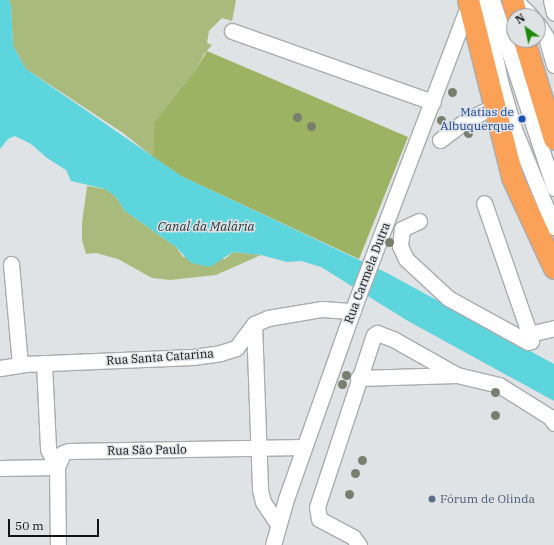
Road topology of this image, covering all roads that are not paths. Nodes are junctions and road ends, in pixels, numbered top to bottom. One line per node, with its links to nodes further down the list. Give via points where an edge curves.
1 (492, 0): 15 (street)
2 (551, 0): 4 (street)
3 (474, 1): 5 (highway); 10 (street); 11 (street, Rua Carmela Dutra)
4 (554, 13)
5 (475, 26): 10 (street); 12 (highway)
6 (232, 31): 11 (street)
7 (546, 37): 9 (street)
8 (526, 48): 13 (highway)
9 (554, 65)
10 (500, 81): 18 (street, via 514,129)
11 (433, 102): 21 (street, Rua Carmela Dutra)
12 (494, 106): 14 (street, via 467,120); 20 (highway, via 512,177)
13 (554, 139)
14 (440, 140)
15 (554, 188)
16 (484, 203): 24 (street)
17 (419, 221): 24 (street, via 402,229 400,246 406,259 448,298 524,341 531,341)
18 (554, 227)
19 (11, 264): 26 (street)
20 (554, 268)
21 (353, 311): 22 (street, via 338,308 322,309 268,318); 31 (street, Rua Carmela Dutra)
22 (254, 324): 25 (street, Rua Santa Catarina, via 236,348 220,353 194,357); 32 (street)
23 (554, 328): 24 (street)
24 (529, 334)
25 (44, 363): 26 (street, Rua Santa Catarina); 33 (street, via 48,449)
26 (20, 364): 27 (street, Rua Santa Catarina)
27 (0, 368)
28 (456, 375): 29 (street); 29 (street, via 377,333 371,338); 30 (street, via 499,385 550,417)
29 (358, 378): 38 (street, via 324,481 317,513 324,523 353,537)
30 (554, 423)
31 (304, 447): 32 (street, Rua São Paulo); 35 (street, Rua Carmela Dutra)
32 (259, 448): 33 (street, Rua São Paulo, via 69,451 63,453); 35 (street, via 260,490 263,502)
33 (57, 467): 34 (street); 36 (street)
34 (0, 468)
35 (278, 524): 37 (street, Rua Carmela Dutra)
36 (58, 545)
37 (273, 545)
38 (359, 545)

